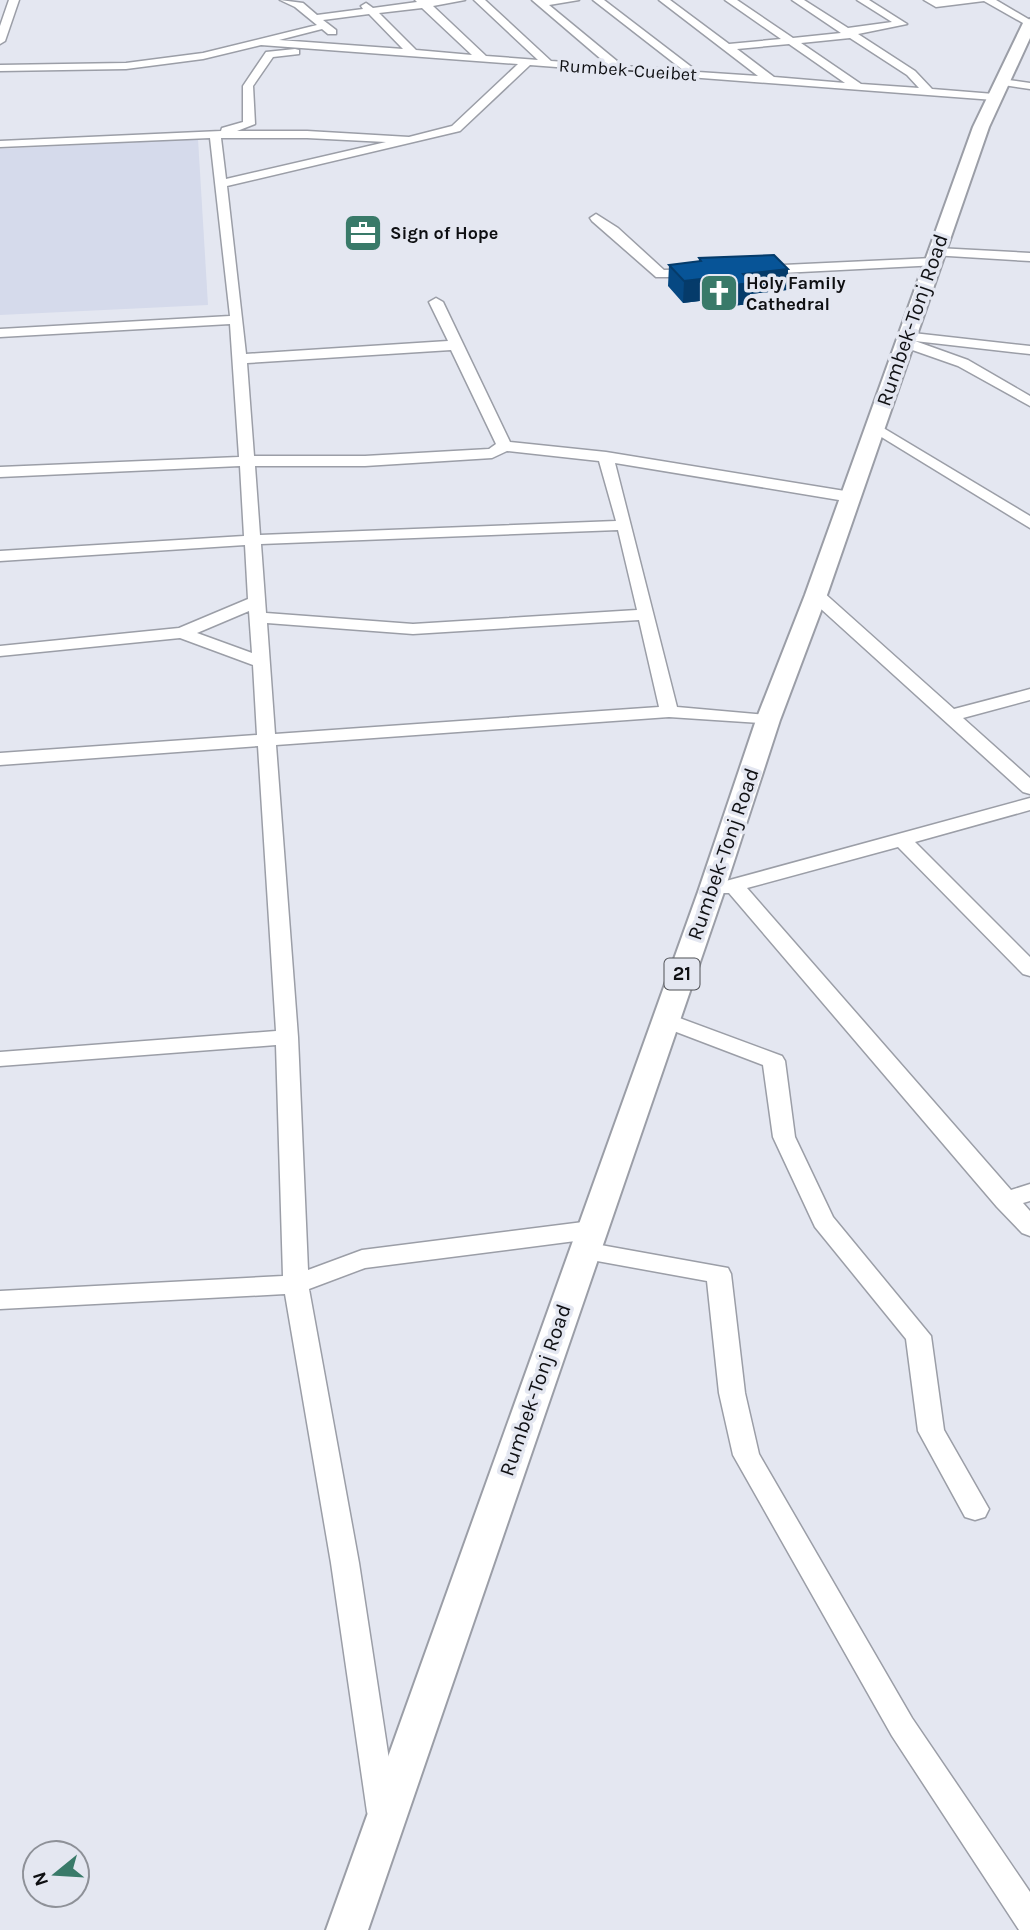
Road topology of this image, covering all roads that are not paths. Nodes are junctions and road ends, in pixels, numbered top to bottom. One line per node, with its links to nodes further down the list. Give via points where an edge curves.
1 (12, 0): 15 (street); 19 (street)
2 (285, 0): 20 (street, via 299,5)
3 (360, 0): 18 (street)
4 (460, 0): 17 (street)
5 (479, 0): 31 (street)
6 (574, 0): 16 (street)
7 (598, 0): 34 (street)
8 (664, 0): 26 (street)
9 (730, 0): 24 (street)
10 (797, 0): 22 (street)
11 (862, 0): 22 (street, via 902,24)
12 (929, 0): 13 (street, via 936,4)
13 (980, 0)
14 (989, 0): 21 (street)
15 (0, 2)
16 (539, 2): 33 (street)
17 (422, 3): 18 (street); 29 (street)
18 (372, 12): 20 (street); 28 (street)
19 (5, 14): 23 (street)
20 (318, 22): 25 (street); 27 (street)
21 (1030, 24): 38 (main road, Rumbek-Tonj Road / 21)
22 (850, 33): 24 (street); 39 (street, via 911,73)
23 (0, 41)
24 (789, 41): 26 (street); 37 (street)
25 (262, 42): 27 (street, Rumbek-Cueibet); 32 (street, via 203,56 126,66)
26 (729, 47): 35 (street)
27 (358, 50): 28 (street, Rumbek-Cueibet); 40 (street, via 270,54 248,86 249,124)
28 (414, 54): 29 (street, Rumbek-Cueibet)
29 (484, 59): 30 (street, Rumbek-Cueibet)
30 (527, 62): 31 (street, Rumbek-Cueibet); 41 (street, via 456,129)
31 (549, 64): 33 (street, Rumbek-Cueibet)
32 (0, 68)
33 (620, 69): 34 (street, Rumbek-Cueibet)
34 (697, 75): 35 (street, Rumbek-Cueibet)
35 (772, 81): 37 (street, Rumbek-Cueibet)
36 (1030, 86): 38 (street, Rumbek-Cueibet)
37 (858, 87): 39 (street, Rumbek-Cueibet)
38 (998, 89): 39 (street, Rumbek-Cueibet); 45 (main road, Rumbek-Tonj Road / 21)
39 (929, 92)
40 (215, 134): 41 (street, via 341,134); 42 (street); 43 (street)
41 (409, 140): 43 (street)
42 (0, 144)
43 (221, 184): 50 (street)
44 (596, 218): 48 (street, via 661,274)
45 (935, 257): 46 (street); 47 (street); 52 (main road, Rumbek-Tonj Road / 21)
46 (1030, 257)
47 (743, 271)
48 (716, 272)
49 (436, 302): 53 (street)
50 (237, 320): 51 (street); 55 (street)
51 (0, 333)
52 (907, 340): 54 (street); 56 (street, via 962,363); 57 (main road, Rumbek-Tonj Road / 21)
53 (457, 345): 55 (street); 58 (street)
54 (1030, 350)
55 (239, 359): 60 (street)
56 (1030, 402)
57 (875, 428): 62 (main road, Rumbek-Tonj Road / 21); 63 (street)
58 (504, 446): 59 (street); 60 (street, via 492,453 365,461)
59 (606, 457): 62 (street); 64 (street)
60 (247, 461): 61 (street); 65 (street)
61 (0, 472)
62 (851, 497): 67 (main road, Rumbek-Tonj Road / 21)
63 (1030, 523)
64 (625, 525): 65 (street); 69 (street)
65 (252, 540): 66 (street); 68 (street)
66 (0, 556)
67 (816, 595): 75 (street); 76 (main road, Rumbek-Tonj Road / 21)
68 (257, 609): 69 (street, via 413,629); 70 (street); 72 (street)
69 (645, 615): 74 (street)
70 (183, 633): 71 (street); 72 (street)
71 (0, 650)
72 (260, 662): 77 (street)
73 (1030, 694): 75 (street)
74 (669, 712): 76 (street); 77 (street)
75 (950, 716): 79 (street)
76 (768, 720): 82 (main road, Rumbek-Tonj Road / 21)
77 (266, 742): 78 (street); 85 (street)
78 (0, 759)
79 (1030, 788)
80 (1030, 804): 81 (street)
81 (901, 839): 82 (street); 83 (street)
82 (722, 889): 84 (main road, Rumbek-Tonj Road / 21); 88 (street)
83 (1030, 970)
84 (666, 1020): 90 (main road, Rumbek-Tonj Road / 21); 93 (street, via 774,1061 784,1137 823,1221 918,1336 932,1431)
85 (287, 1037): 86 (street); 91 (street)
86 (0, 1059)
87 (1030, 1192): 88 (street)
88 (1005, 1201): 89 (street)
89 (1030, 1227)
90 (588, 1240): 91 (street, via 362,1259); 94 (main road, Rumbek-Tonj Road / 21); 95 (street, via 719,1274 732,1393 746,1454 902,1727)
91 (296, 1284): 92 (street); 94 (street)
92 (0, 1300)
93 (975, 1509)
94 (384, 1824): 96 (main road, Rumbek-Tonj Road / 21)
95 (1030, 1919)
96 (347, 1930)

